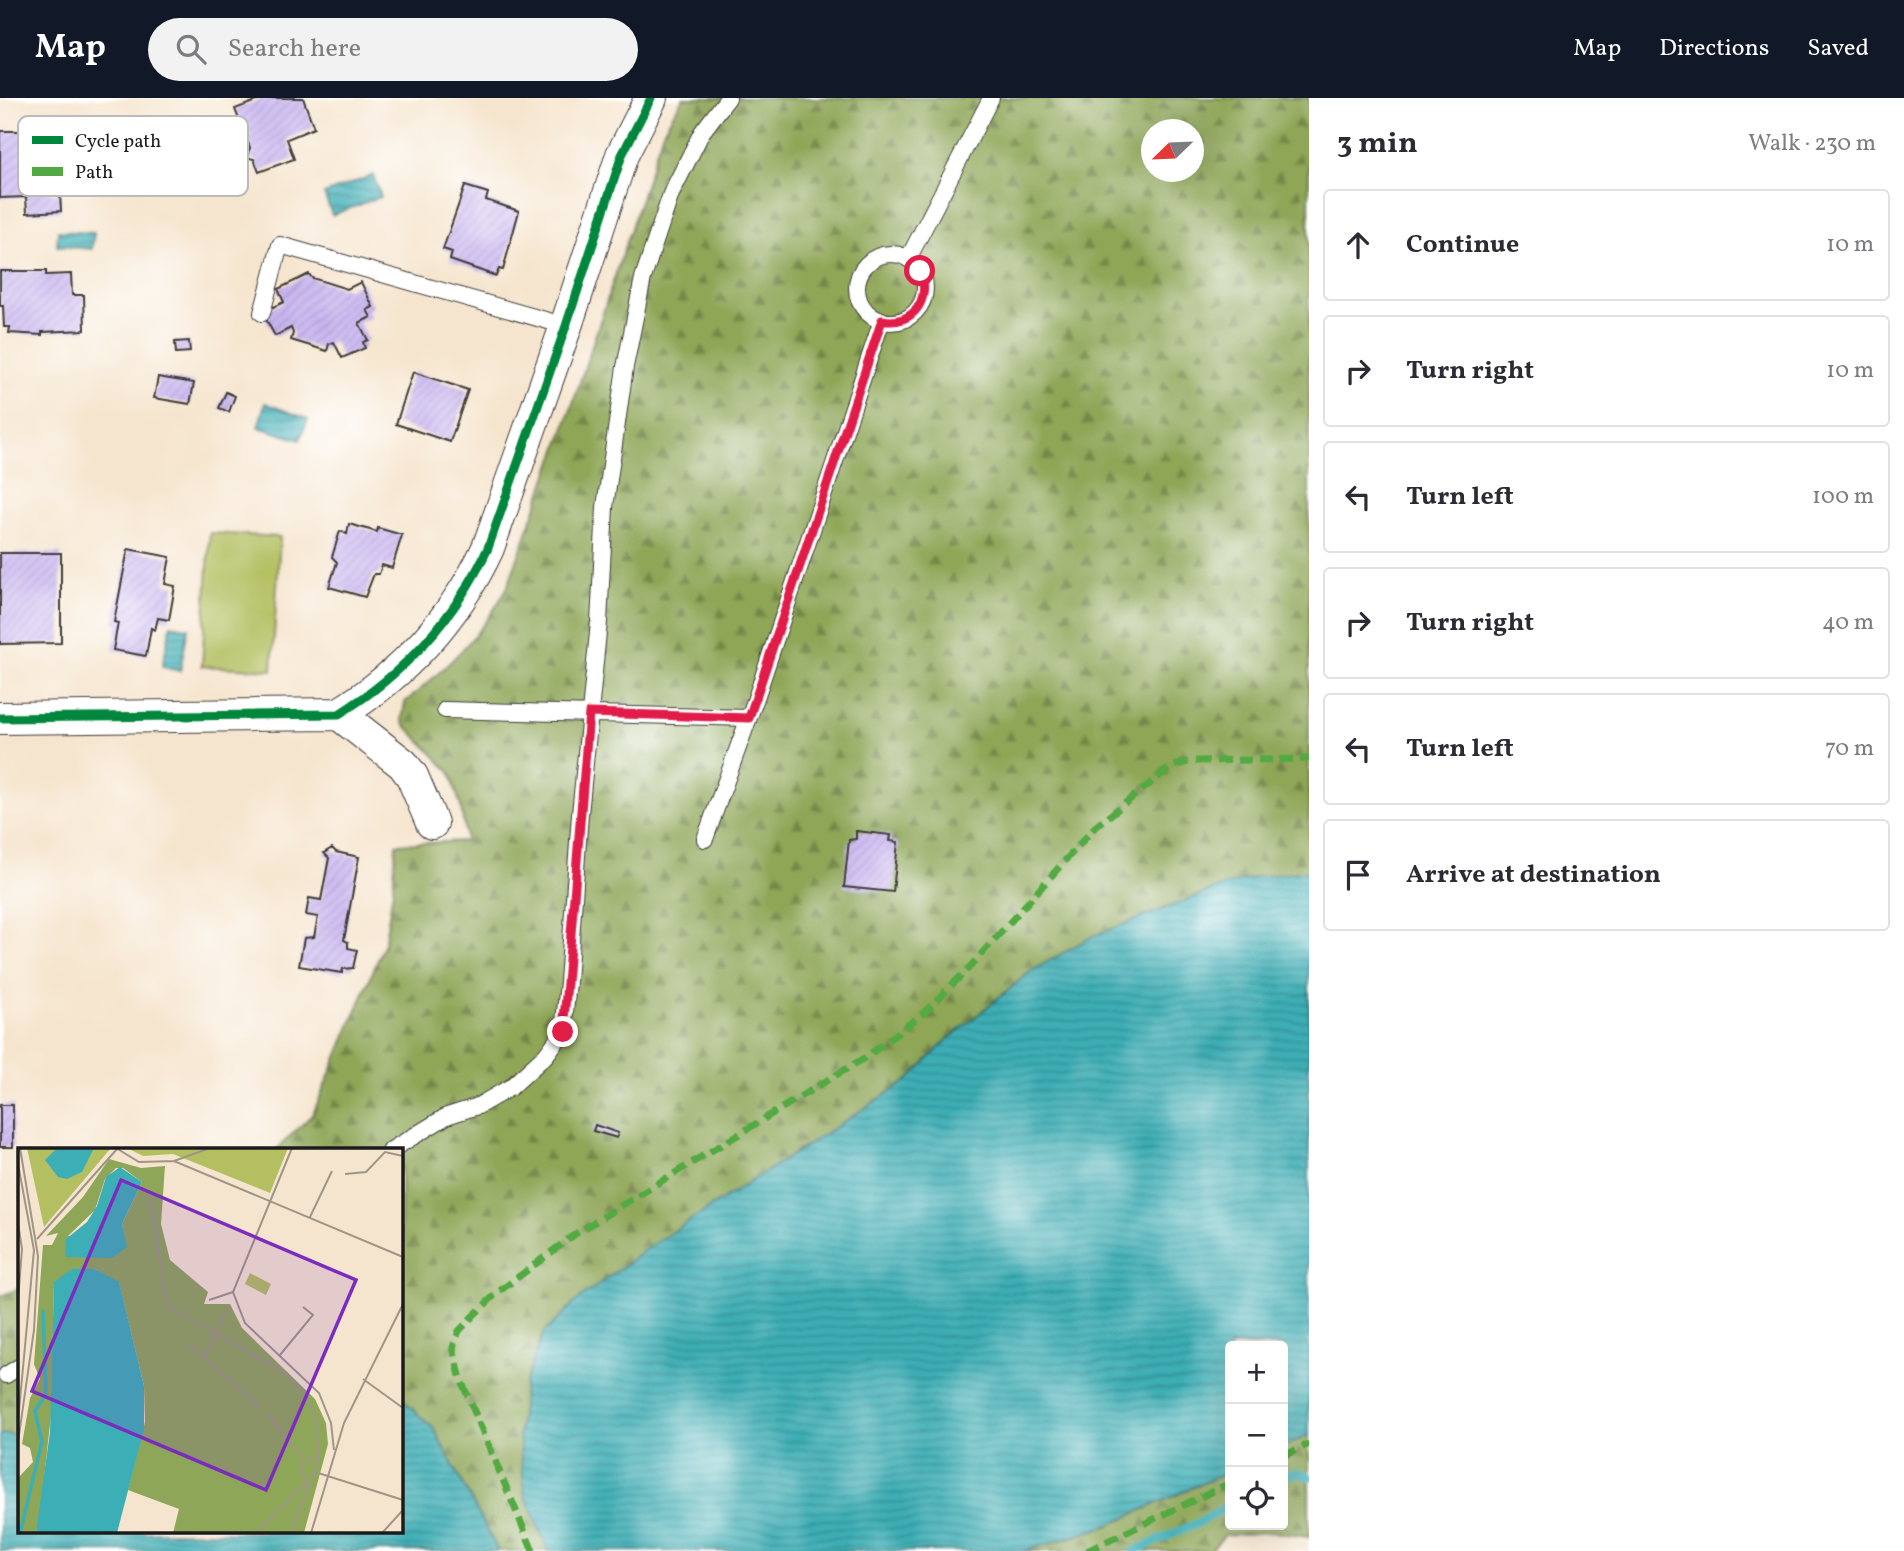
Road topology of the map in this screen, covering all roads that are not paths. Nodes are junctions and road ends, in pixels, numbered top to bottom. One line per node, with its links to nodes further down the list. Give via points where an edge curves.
1 (651, 98): 7 (street, via 622,155)
2 (728, 98): 9 (lane, via 702,132 671,194 643,278 605,507)
3 (991, 98): 4 (lane)
4 (908, 259): 6 (lane, via 925,281 922,302 908,317); 6 (lane, via 881,255 863,269 861,302)
5 (261, 313): 7 (lane, via 281,245)
6 (882, 320): 12 (lane)
7 (566, 326): 10 (street, via 473,580 408,662)
8 (445, 710): 9 (lane)
9 (589, 713): 12 (lane); 15 (lane, via 563,1032 511,1087 478,1106 447,1116)
10 (339, 714): 11 (street); 13 (street, via 404,764)
11 (0, 718)
12 (749, 718): 14 (lane)
13 (432, 823)
14 (705, 839)
15 (394, 1148)

